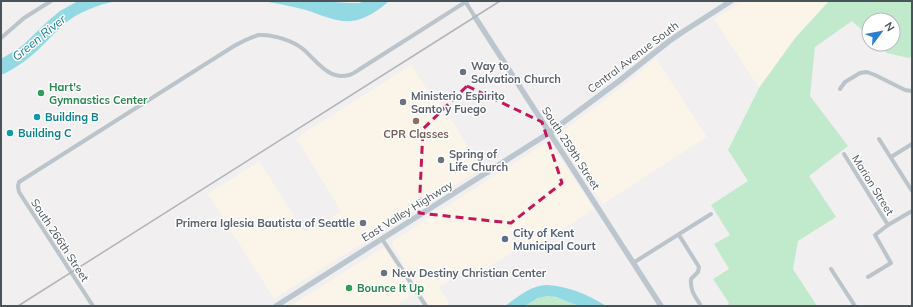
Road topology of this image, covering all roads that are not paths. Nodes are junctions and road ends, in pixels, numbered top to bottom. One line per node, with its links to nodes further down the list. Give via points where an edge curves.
1 (51, 1): 5 (street, via 24,18)
2 (466, 1): 4 (street, South 259th Street); 23 (street, South 266th Street, via 349,75 330,73 305,50 280,38 266,35 252,37 19,182 19,192)
3 (731, 1): 8 (main road, Central Avenue South, via 668,42)
4 (475, 17): 8 (main road, South 259th Street)
5 (1, 38)
6 (840, 89): 7 (street, via 845,82 867,72)
7 (912, 91)
8 (549, 133): 18 (main road, East Valley Highway); 19 (main road, South 259th Street)
9 (879, 139): 12 (street)
10 (912, 144): 12 (street)
11 (844, 154): 16 (street, Marion Street)
12 (891, 157): 13 (street)
13 (912, 191)
14 (912, 210): 16 (street)
15 (711, 214): 17 (street)
16 (888, 225): 21 (street, via 875,235 891,263)
17 (678, 235): 19 (street); 22 (street, via 699,267 699,272 691,279 691,287)
18 (382, 239): 24 (main road, East Valley Highway); 25 (street)
19 (633, 263): 26 (main road, South 259th Street)
20 (831, 269): 27 (street)
21 (868, 277)
22 (701, 305)
23 (93, 306)
24 (276, 306)
25 (426, 306)
26 (661, 306)
27 (855, 306)

